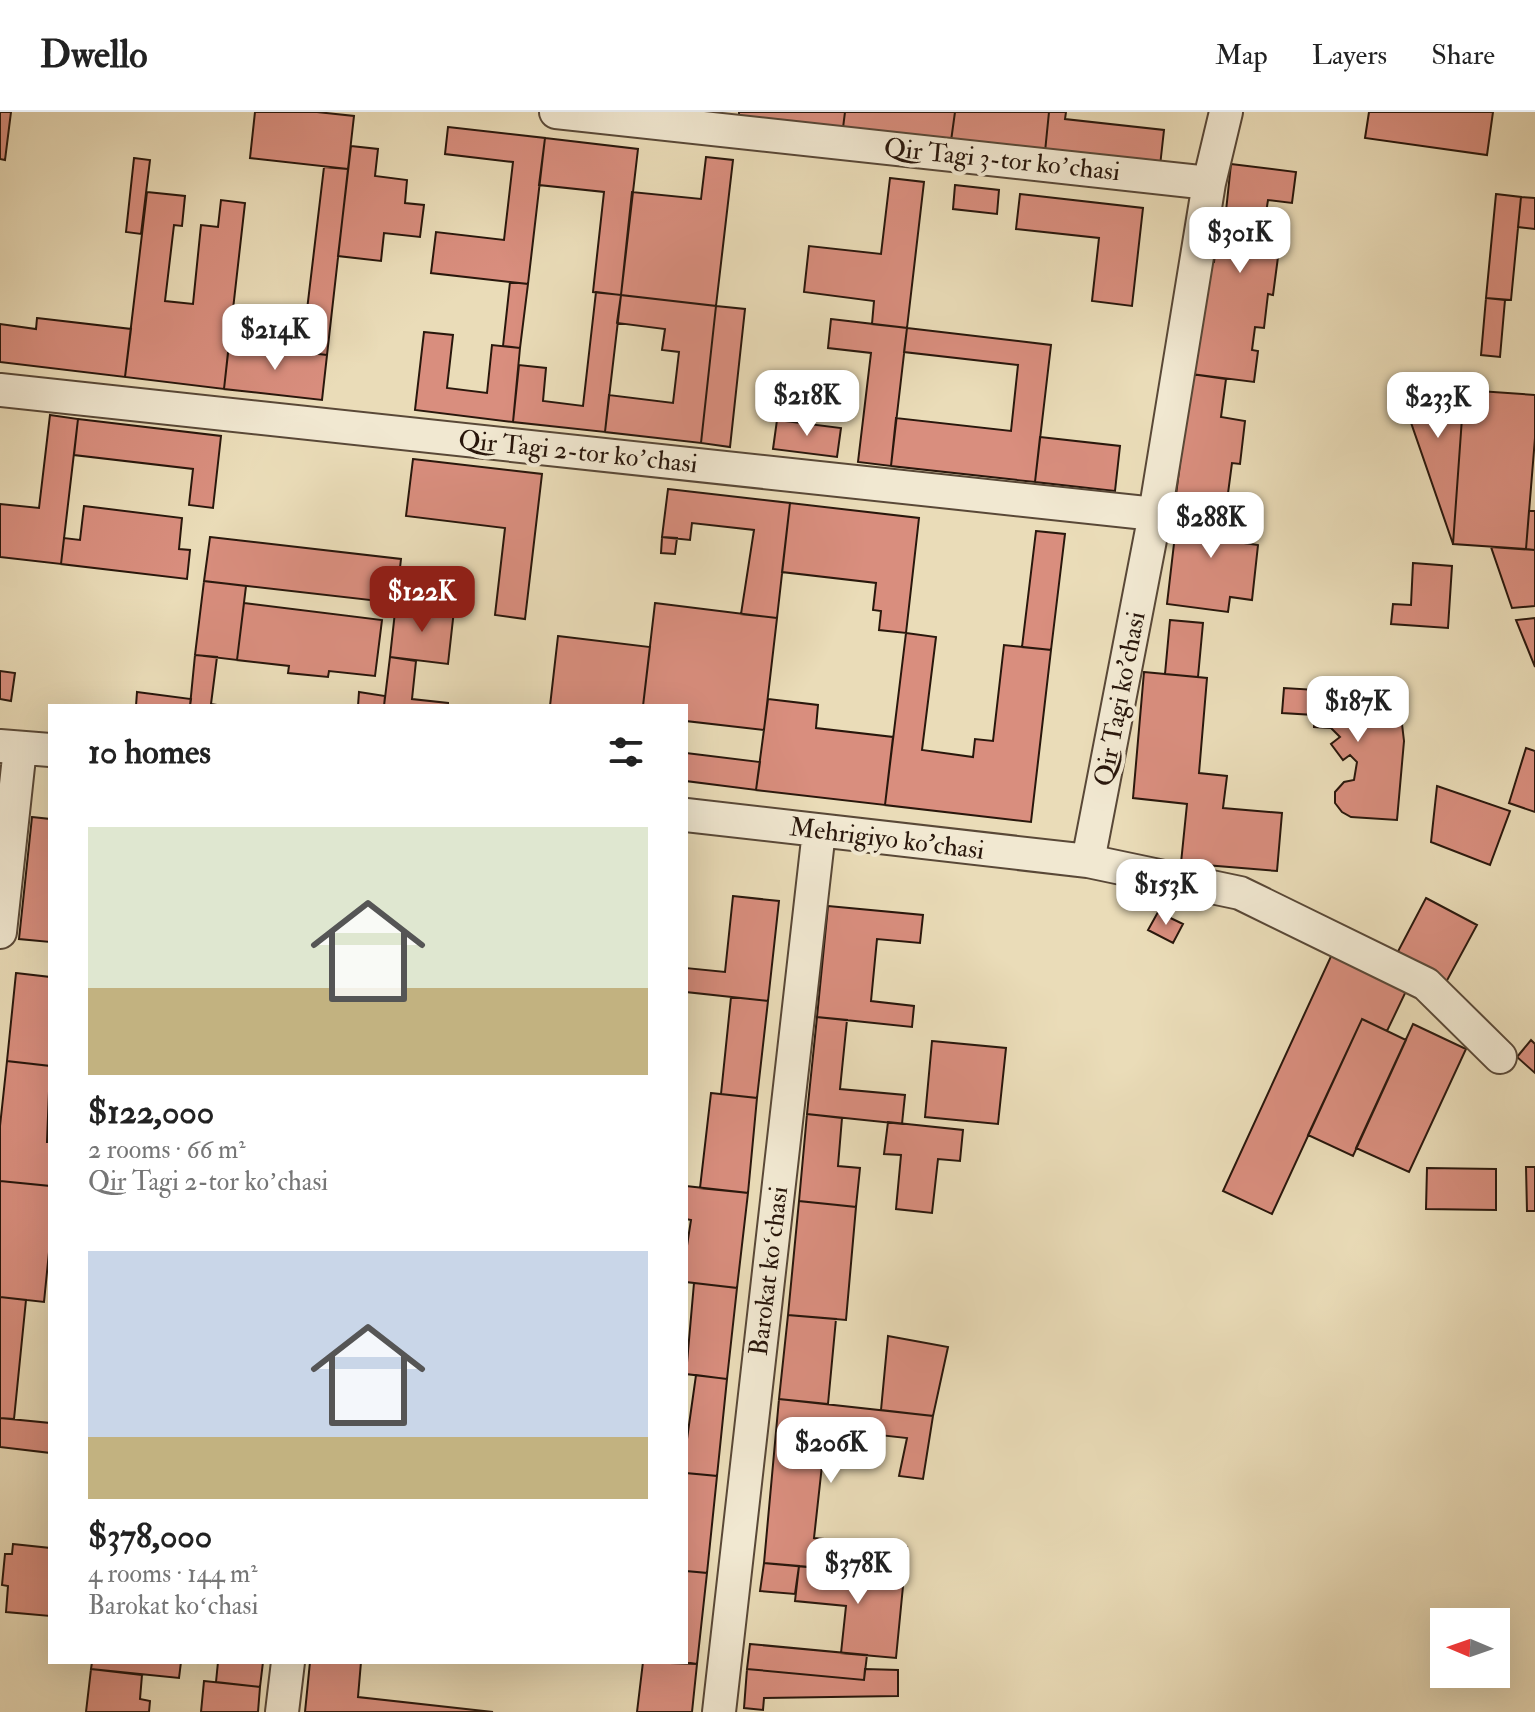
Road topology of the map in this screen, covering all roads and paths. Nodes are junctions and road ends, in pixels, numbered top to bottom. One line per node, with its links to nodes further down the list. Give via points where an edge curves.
1 (556, 112): 3 (street, Qir Tagi 3-tor koʼchasi)
2 (1226, 112): 3 (street, Qir Tagi ko'chasi)
3 (1209, 183): 5 (street, Qir Tagi ko'chasi)
4 (0, 390): 5 (street, Qir Tagi 2-tor koʼchasi)
5 (1155, 514): 9 (street, Qir Tagi ko'chasi)
6 (23, 748): 10 (street)
7 (688, 815): 8 (street, Mehrigiyo ko'chasi)
8 (819, 831): 9 (street, Mehrigiyo ko'chasi); 14 (street, Barokat koʻchasi)
9 (1088, 861): 11 (street, Mehrigiyo ko'chasi, via 1240,893 1426,984)
10 (0, 932)
11 (1500, 1057)
12 (288, 1664): 13 (street)
13 (282, 1712)
14 (719, 1712)

